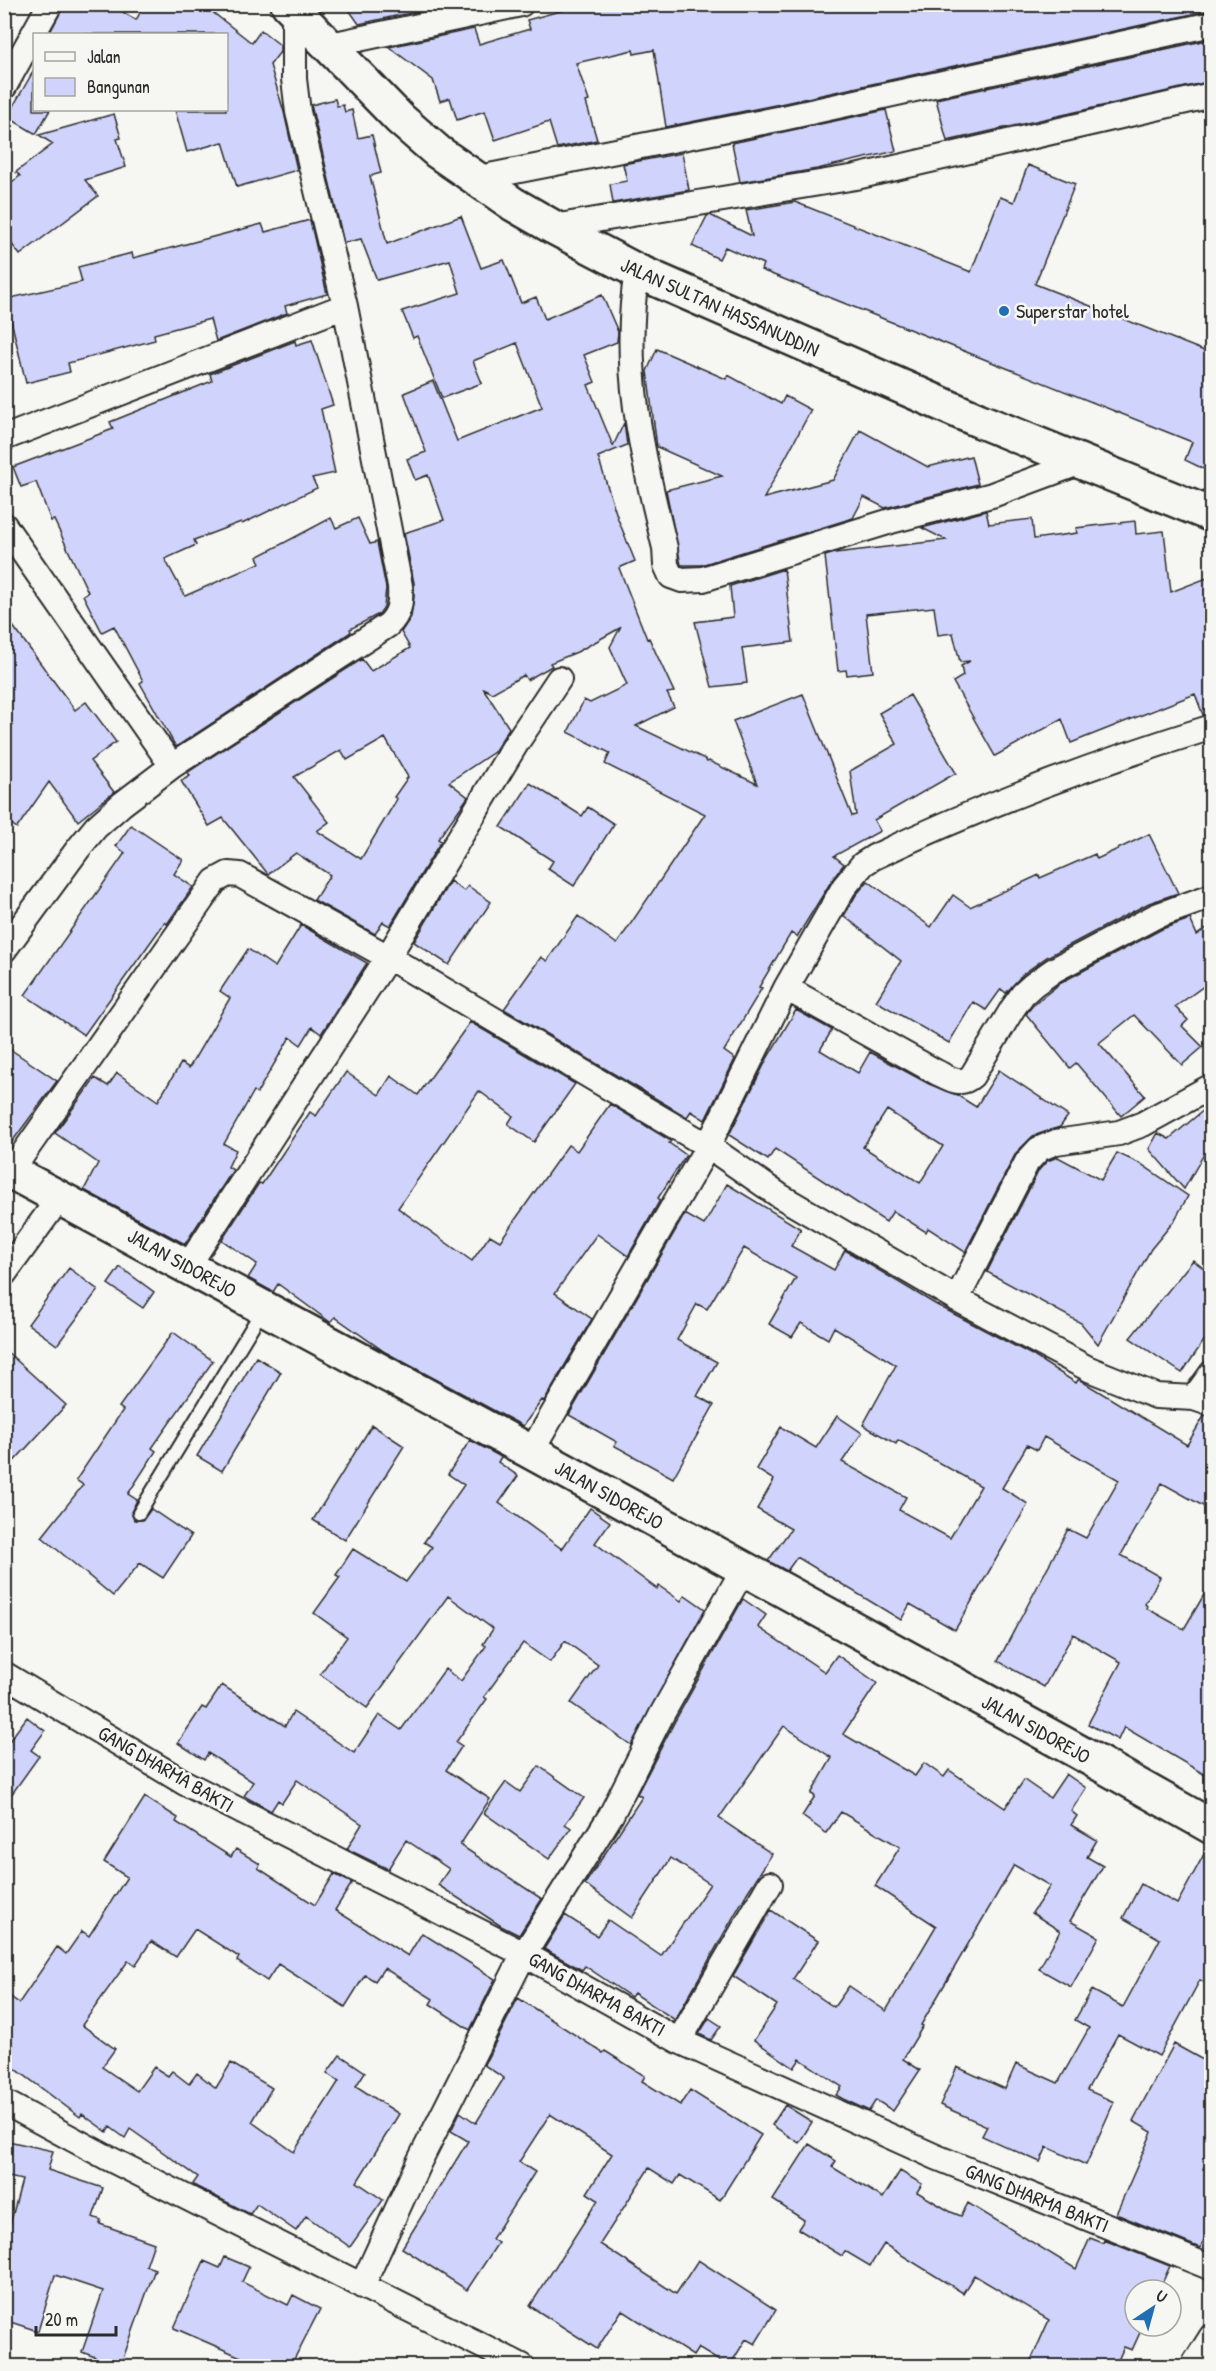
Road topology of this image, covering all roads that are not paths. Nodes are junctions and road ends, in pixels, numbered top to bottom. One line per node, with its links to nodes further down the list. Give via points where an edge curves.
1 (50, 4): 5 (street)
2 (521, 4): 7 (street)
3 (291, 8): 7 (street, JALAN SULTAN HASSANUDDIN); 13 (street, via 298,112)
4 (1212, 24): 10 (street, via 783,118)
5 (34, 33)
6 (33, 35): 8 (street)
7 (326, 46): 10 (street, JALAN SULTAN HASSANUDDIN, via 399,119)
8 (4, 87)
9 (1212, 95): 11 (street, via 856,177)
10 (474, 178): 11 (street, JALAN SULTAN HASSANUDDIN)
11 (553, 227): 12 (street, JALAN SULTAN HASSANUDDIN)
12 (637, 271): 15 (street, JALAN SULTAN HASSANUDDIN); 15 (street, via 630,329 633,394 640,445 671,576 704,579 891,521 992,495)
13 (345, 306): 14 (street); 20 (street, via 400,586 399,611 388,625)
14 (4, 438)
15 (1081, 462): 16 (street, JALAN SULTAN HASSANUDDIN)
16 (1212, 515)
17 (4, 525): 20 (street)
18 (559, 679): 23 (street)
19 (1212, 727): 24 (street, via 1112,758 947,822 874,857 844,887)
20 (172, 766): 22 (street, via 96,827)
21 (1212, 896): 24 (street, via 1156,916 1033,985 1012,1008 972,1076 961,1082 936,1072)
22 (4, 950)
23 (388, 957): 26 (street); 27 (street, via 240,876 228,874 215,881); 29 (street)
24 (786, 988): 26 (street)
25 (1212, 1086): 31 (street, via 1119,1133 1076,1138 1039,1149 1027,1162)
26 (708, 1146): 31 (street, via 780,1196); 35 (street)
27 (8, 1169): 28 (street, JALAN SIDOREJO)
28 (60, 1197): 29 (street, JALAN SIDOREJO); 30 (street)
29 (188, 1266): 32 (street, JALAN SIDOREJO)
30 (4, 1274)
31 (957, 1299): 34 (street, via 1089,1369 1156,1396)
32 (264, 1308): 35 (street, JALAN SIDOREJO); 36 (lane)
33 (1212, 1373): 34 (street)
34 (1203, 1401)
35 (531, 1452): 37 (street, JALAN SIDOREJO)
36 (139, 1513)
37 (743, 1570): 39 (street, JALAN SIDOREJO); 41 (street, via 610,1815)
38 (4, 1674): 41 (street, GANG DHARMA BAKTI, via 185,1783)
39 (1212, 1827)
40 (770, 1884): 42 (street)
41 (524, 1954): 42 (street, GANG DHARMA BAKTI); 45 (street, via 419,2162)
42 (679, 2041): 44 (street, GANG DHARMA BAKTI, via 936,2157)
43 (4, 2102): 45 (street)
44 (1212, 2268)
45 (362, 2286): 47 (street)
46 (1212, 2336): 48 (street)
47 (522, 2367)
48 (1193, 2367)

